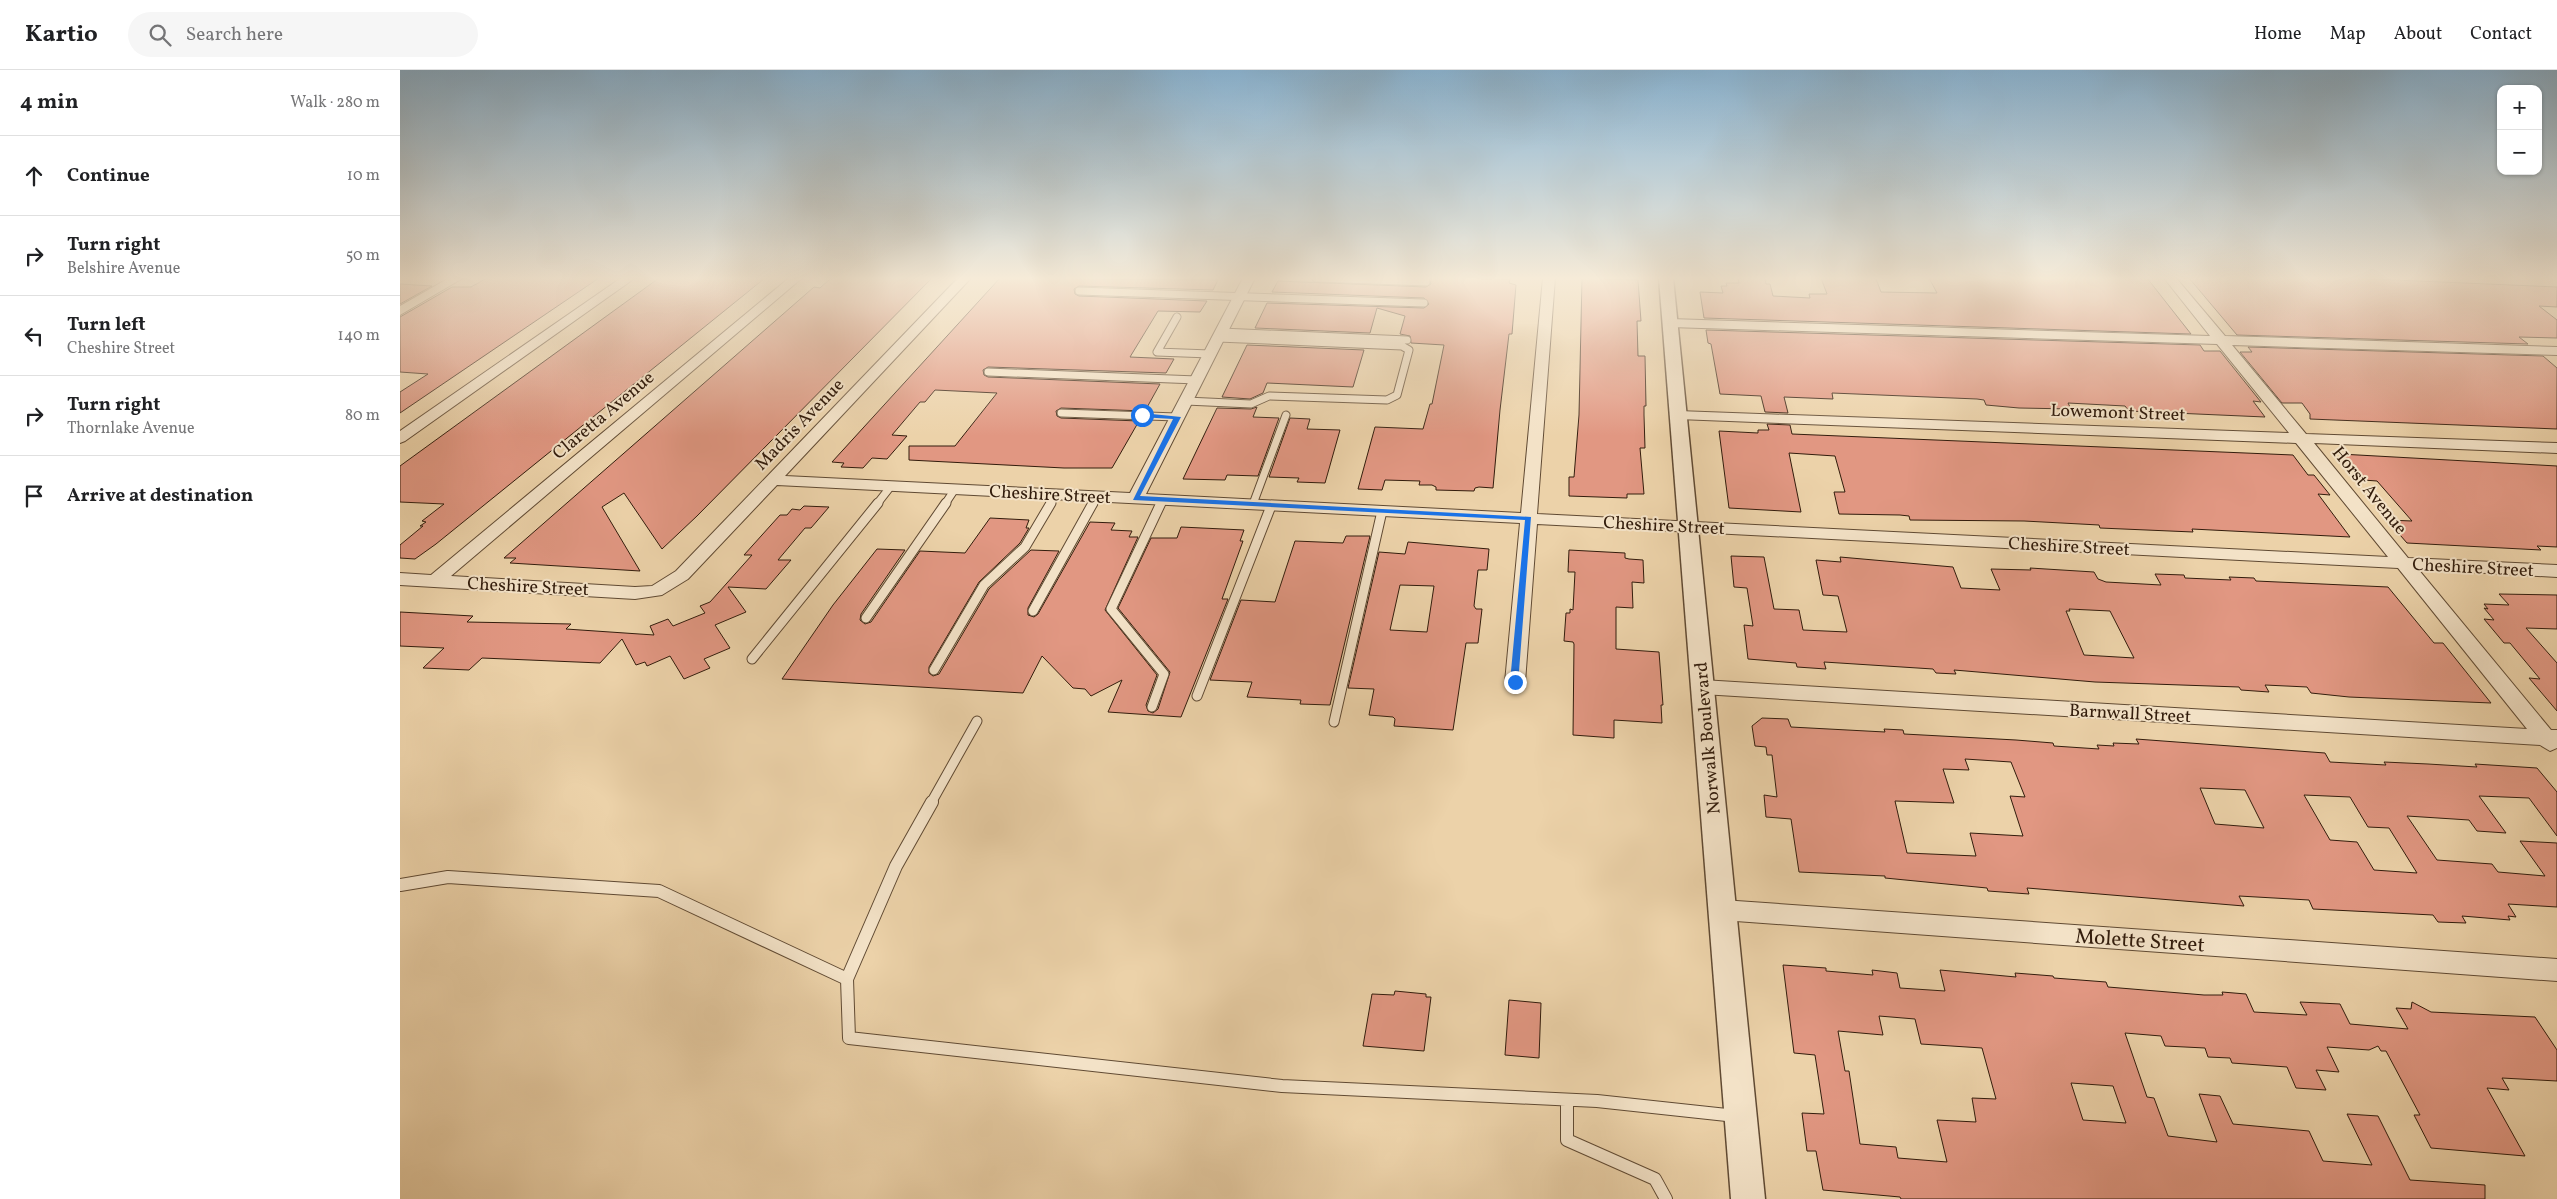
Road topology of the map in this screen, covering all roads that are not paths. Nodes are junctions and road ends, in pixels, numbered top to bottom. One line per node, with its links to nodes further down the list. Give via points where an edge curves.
1 (554, 331): 22 (street)
2 (733, 331): 40 (street, Claretta Avenue)
3 (915, 331): 25 (street, Madris Avenue)
4 (1169, 331): 14 (lane, via 1157,352)
5 (1222, 331): 10 (street)
6 (1544, 331): 35 (street)
7 (1671, 331): 20 (street, Norwalk Boulevard)
8 (1934, 331): 11 (street)
9 (2213, 331): 11 (street, Horst Avenue)
10 (1220, 335): 12 (lane); 14 (street); 17 (lane, via 1402,346 1408,350 1397,395 1387,400 1270,396 1251,404)
11 (2220, 339): 13 (street); 23 (street, Horst Avenue)
12 (1407, 340)
13 (2557, 351)
14 (1210, 354): 16 (street)
15 (988, 372): 16 (lane)
16 (1197, 380): 17 (street)
17 (1186, 401): 21 (street)
18 (1061, 413): 21 (lane)
19 (1286, 415): 32 (lane)
20 (1678, 415): 23 (street, Lowemont Street); 36 (street, Norwalk Boulevard)
21 (1178, 417): 30 (street)
22 (400, 438)
23 (2303, 438): 24 (street, Lowemont Street); 37 (street, Horst Avenue)
24 (2557, 448)
25 (772, 480): 26 (street, Cheshire Street); 41 (street, Madris Avenue, via 682,575)
26 (891, 486): 27 (street, Cheshire Street); 44 (lane)
27 (955, 489): 28 (street, Cheshire Street); 43 (lane)
28 (1056, 494): 29 (street, Cheshire Street); 45 (lane, via 1025,548 984,586)
29 (1097, 496): 30 (street, Cheshire Street); 42 (lane)
30 (1136, 498): 31 (street, Cheshire Street)
31 (1162, 500): 32 (street, Cheshire Street); 49 (lane, via 1111,609 1164,674)
32 (1253, 504): 33 (street, Cheshire Street)
33 (1271, 506): 34 (street, Cheshire Street); 48 (lane)
34 (1382, 511): 35 (street, Cheshire Street); 51 (lane)
35 (1528, 518): 36 (street, Cheshire Street); 46 (street)
36 (1688, 526): 37 (street, Cheshire Street); 47 (street, Norwalk Boulevard)
37 (2404, 564): 38 (street, Cheshire Street); 52 (street, Horst Avenue)
38 (2557, 571)
39 (400, 579): 40 (street, Cheshire Street)
40 (435, 581): 41 (street, Cheshire Street, via 635,593)
41 (656, 591)
42 (1032, 611)
43 (866, 618)
44 (752, 660)
45 (934, 670)
46 (1515, 682)
47 (1702, 687): 52 (street, Barnwall Street); 54 (street, Norwalk Boulevard)
48 (1197, 696)
49 (1152, 706)
50 (977, 721): 56 (lane, via 896,866)
51 (1334, 722)
52 (2553, 742)
53 (400, 885): 56 (lane, via 448,877 659,891)
54 (1722, 910): 55 (street, Molette Street); 58 (street, Norwalk Boulevard)
55 (2557, 970)
56 (847, 978): 57 (lane, via 849,1038 1282,1086)
57 (1567, 1100): 58 (lane); 59 (lane, via 1566,1140 1655,1179)
58 (1741, 1117): 60 (street, Norwalk Boulevard)
59 (1666, 1199)
60 (1748, 1199)

